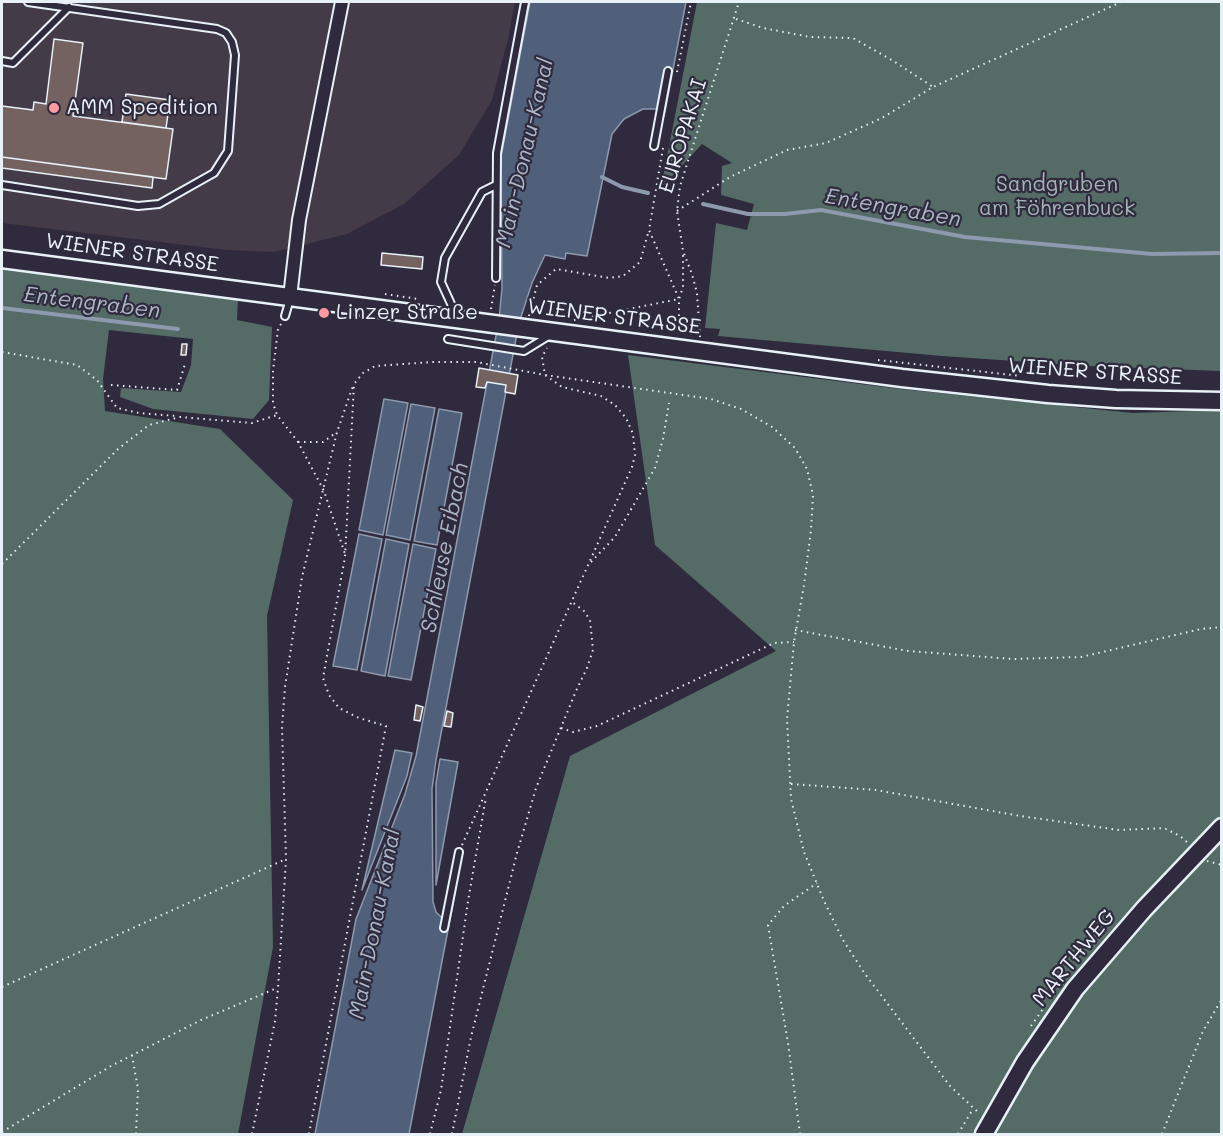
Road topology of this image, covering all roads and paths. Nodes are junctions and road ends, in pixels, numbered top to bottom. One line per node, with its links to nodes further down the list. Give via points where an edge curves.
1 (28, 2): 7 (lane)
2 (342, 2): 22 (street, via 300,220)
3 (525, 2): 16 (lane, via 497,153)
4 (691, 2): 11 (path)
5 (740, 2): 8 (path, EUROPAKAI)
6 (1121, 2): 12 (path)
7 (69, 7): 9 (lane, via 13,63); 15 (lane, via 226,33 235,55 228,151 214,173 159,204 138,206)
8 (735, 18): 12 (path, via 810,37 853,38); 17 (path, EUROPAKAI, via 680,186)
9 (2, 61)
10 (668, 71): 14 (lane)
11 (677, 72)
12 (933, 87): 17 (path, via 882,118 826,143 787,150 730,177)
13 (664, 142): 18 (path)
14 (654, 146)
15 (2, 185)
16 (496, 185): 21 (lane); 25 (lane, via 482,192 445,258 441,282 452,306)
17 (677, 210): 19 (path, EUROPAKAI)
18 (649, 230): 23 (path); 27 (path, via 640,262 622,276 609,278 556,269 537,285)
19 (683, 251): 23 (path); 32 (path, EUROPAKAI, via 697,294)
20 (2, 259): 22 (main road, WIENER STRASSE)
21 (496, 278): 26 (path)
22 (290, 297): 24 (lane); 25 (main road, WIENER STRASSE)
23 (679, 299): 29 (path); 30 (path)
24 (285, 316): 42 (path, via 278,330 273,371)
25 (452, 318): 26 (main road, WIENER STRASSE)
26 (490, 319): 27 (main road, WIENER STRASSE)
27 (528, 324): 29 (main road, WIENER STRASSE)
28 (581, 324): 29 (path)
29 (559, 327): 31 (lane, via 524,351); 32 (main road, WIENER STRASSE); 36 (path, via 542,357)
30 (679, 327)
31 (448, 339)
32 (700, 351): 40 (main road, WIENER STRASSE, via 1048,394)
33 (2, 352): 43 (path, via 77,365 97,380 117,408)
34 (873, 359): 37 (path)
35 (185, 364): 39 (path, via 177,390)
36 (545, 375): 38 (path, via 476,362 375,366); 48 (path, via 562,387 601,396 615,405 633,434 632,467); 52 (path, via 711,399 741,409 772,427 795,448 807,470 813,495)
37 (1021, 376)
38 (354, 384): 44 (path); 47 (path)
39 (111, 385)
40 (1221, 401)
41 (669, 403): 48 (path, via 655,468 615,537)
42 (277, 415): 43 (path, via 252,423); 45 (path)
43 (180, 417): 49 (path, via 149,425 118,449)
44 (337, 432): 45 (path, via 323,442); 46 (path)
45 (298, 442): 46 (path)
46 (324, 491): 47 (path); 60 (path, via 302,578 285,687 282,727)
47 (345, 557): 72 (path, via 324,678 329,695 339,708 386,726)
48 (590, 563): 50 (path)
49 (2, 564)
50 (572, 602): 54 (path, via 591,620 593,650); 56 (path)
51 (1221, 627): 52 (path, via 1081,657 1013,659 908,651)
52 (795, 630): 53 (path)
53 (794, 642): 54 (path, via 774,643 597,726 573,732); 55 (path, via 787,719)
54 (561, 728): 74 (path, via 536,788 517,853 471,1037)
55 (790, 784): 59 (path, via 876,790 1119,830 1164,828 1180,836); 61 (path, via 804,852)
56 (486, 794): 58 (path); 73 (path, via 441,1090)
57 (1221, 827): 59 (main road, MARTHWEG)
58 (459, 852): 62 (lane)
59 (1197, 853): 68 (main road, MARTHWEG, via 1075,989 1036,1044)
60 (286, 859): 63 (path); 64 (path)
61 (817, 883): 67 (path, via 843,940 865,975); 75 (path, via 784,906 768,925)
62 (444, 928)
63 (2, 987)
64 (278, 988): 66 (path, via 201,1020); 71 (path)
65 (1221, 999): 77 (path, via 1203,1031)
66 (132, 1055): 69 (path); 70 (path, via 138,1089)
67 (973, 1109): 68 (path); 76 (path)
68 (987, 1129)
69 (2, 1132)
70 (136, 1134)
71 (252, 1134)
72 (309, 1134)
73 (430, 1134)
74 (452, 1134)
75 (800, 1134)
76 (958, 1134)
77 (1162, 1134)

